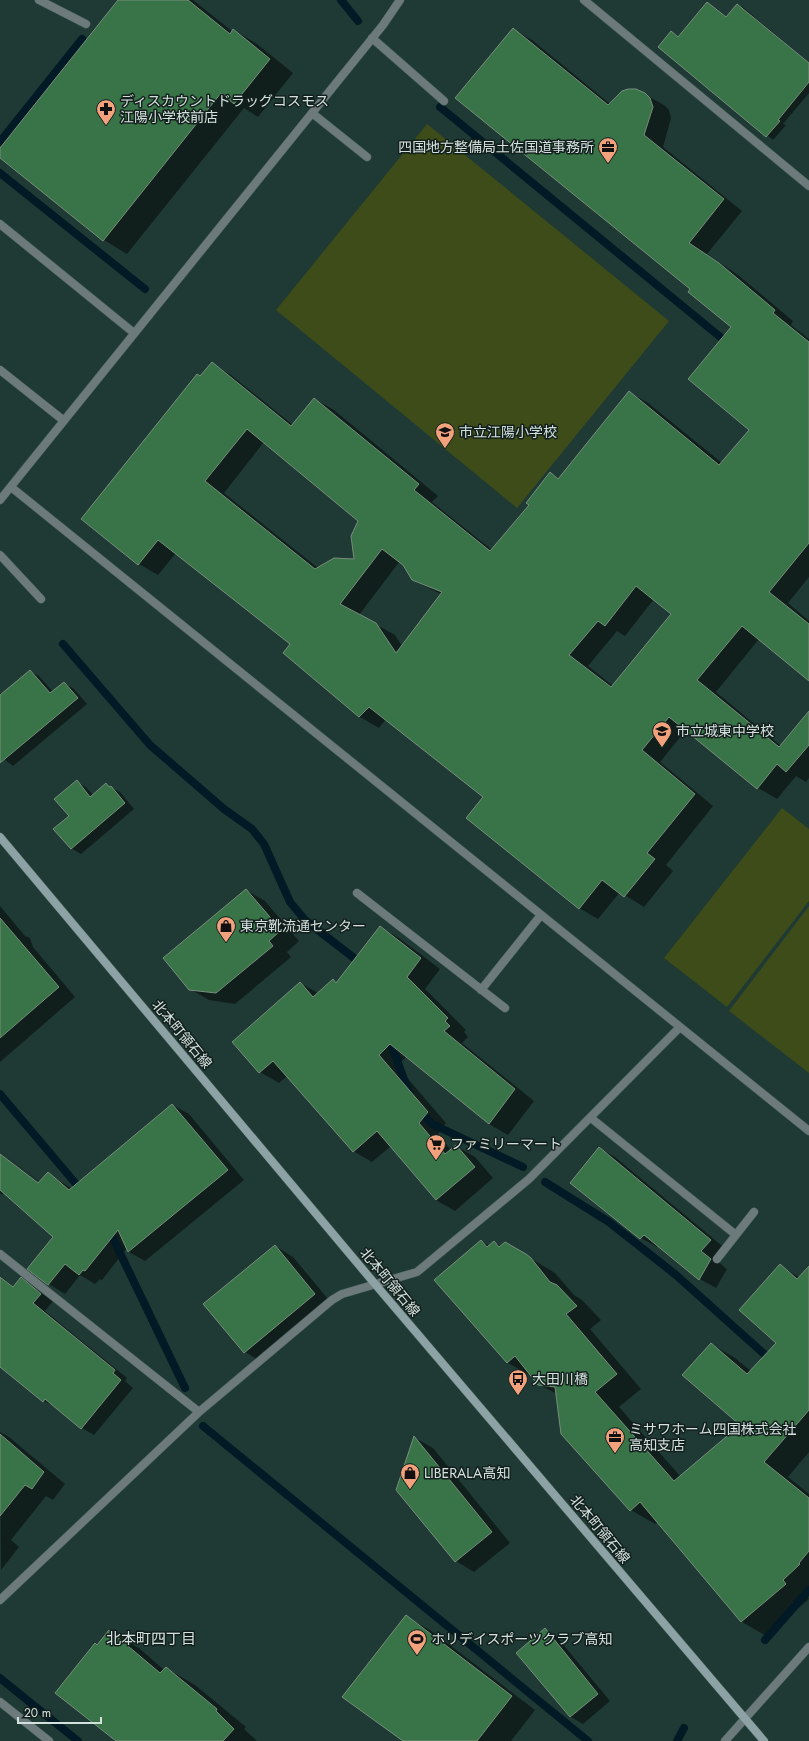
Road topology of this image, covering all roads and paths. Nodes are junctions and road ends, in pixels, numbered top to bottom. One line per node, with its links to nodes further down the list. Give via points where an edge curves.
1 (39, 0): 4 (street)
2 (400, 0): 5 (street)
3 (584, 0): 9 (street)
4 (86, 24)
5 (372, 38): 6 (street); 7 (street)
6 (444, 101)
7 (312, 113): 8 (street); 11 (street)
8 (367, 157)
9 (809, 186)
10 (0, 224): 11 (street)
11 (134, 333): 13 (street)
12 (0, 370): 13 (street)
13 (63, 420): 14 (street)
14 (11, 486): 15 (street); 20 (street)
15 (0, 500)
16 (0, 555): 17 (street)
17 (41, 599)
18 (0, 837): 30 (main road, 北本町領石線)
19 (357, 894): 21 (street)
20 (541, 915): 21 (street); 23 (street)
21 (481, 990): 22 (street)
22 (505, 1008)
23 (680, 1027): 24 (street); 25 (street)
24 (590, 1118): 27 (street); 30 (street, via 530,1179 417,1272)
25 (809, 1132)
26 (754, 1212): 27 (street)
27 (736, 1236): 29 (street)
28 (0, 1254): 31 (street)
29 (717, 1259)
30 (375, 1284): 31 (street, via 342,1294 332,1300); 35 (main road, 北本町領石線)
31 (199, 1412): 32 (street)
32 (0, 1600)
33 (809, 1647): 35 (street)
34 (0, 1702): 36 (street)
35 (745, 1720): 37 (street); 38 (main road, 北本町領石線)
36 (48, 1741)
37 (725, 1741)
38 (764, 1741)

